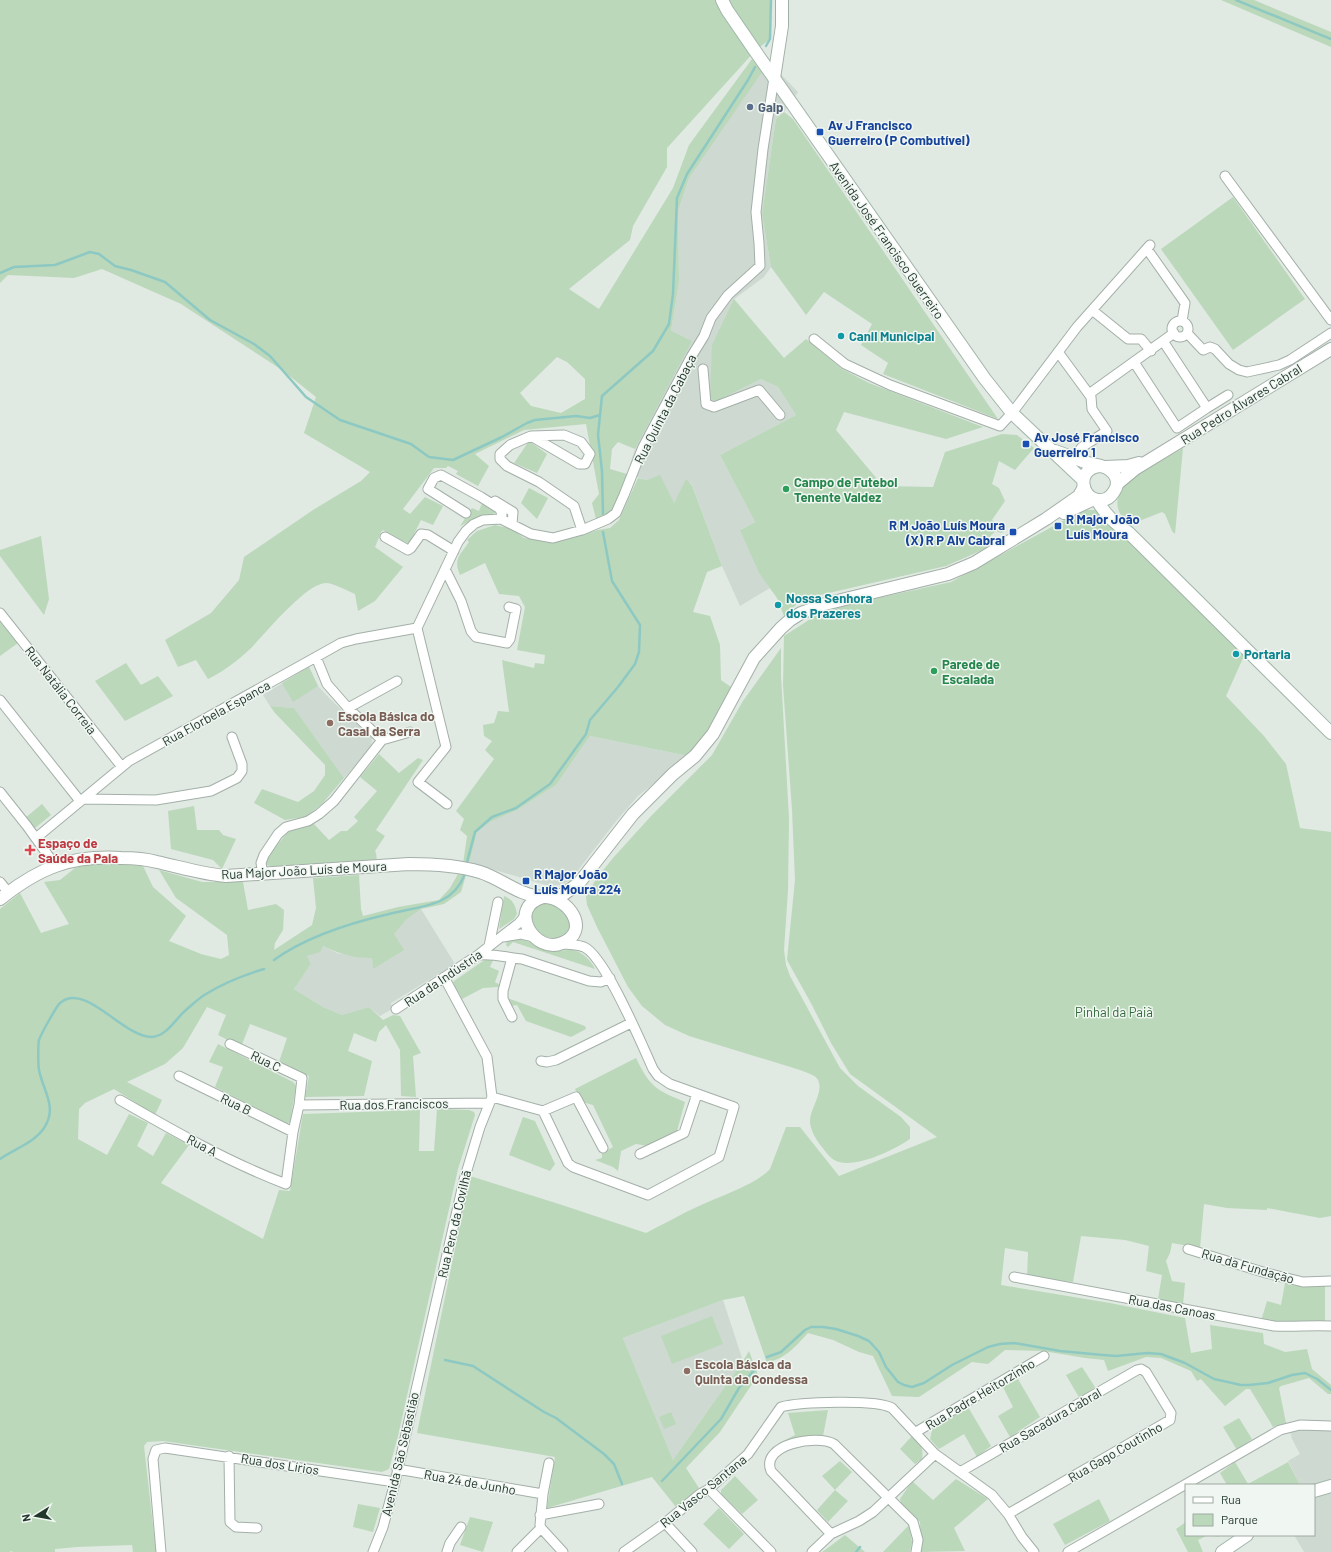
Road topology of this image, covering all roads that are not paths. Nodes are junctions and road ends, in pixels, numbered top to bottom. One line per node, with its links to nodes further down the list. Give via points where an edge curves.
1 (722, 0): 3 (street, Avenida José Francisco Guerreiro)
2 (782, 0): 3 (street, via 782,26)
3 (774, 78): 21 (street, Avenida José Francisco Guerreiro, via 984,379); 36 (street, Rua Quinta da Cabaça, via 756,212 760,266 728,296 710,318 704,336 643,447 616,513)
4 (1225, 176): 6 (street)
5 (1092, 310): 7 (street, via 1149,247 1185,303); 14 (street, via 1128,339 1142,339); 15 (street)
6 (1331, 320)
7 (1182, 321): 9 (street, via 1174,324); 10 (street, via 1187,324)
8 (1331, 332): 10 (street, via 1290,360 1248,372 1229,364 1215,349 1210,347 1203,350)
9 (1174, 333): 10 (street, via 1179,336); 12 (street)
10 (1187, 333)
11 (814, 338): 21 (street, via 845,364 897,388 1000,426)
12 (1163, 341): 14 (street); 20 (street)
13 (1331, 349): 26 (street, Rua Pedro Álvares Cabral)
14 (1150, 351): 16 (street)
15 (1058, 352): 18 (street); 21 (street)
16 (1134, 362): 18 (street); 20 (street, via 1177,428)
17 (703, 369): 22 (street, via 706,404 714,407 759,390)
18 (1089, 394): 25 (street, via 1092,398 1092,409 1107,431 1082,447)
19 (1228, 395): 20 (street)
20 (1207, 408)
21 (1012, 412): 24 (street, Avenida José Francisco Guerreiro)
22 (780, 415)
23 (531, 436): 23 (street, via 579,464 585,464 590,454 581,442 564,435); 36 (street, via 510,445 500,454 500,459 507,466 539,482 574,506)
24 (1051, 450): 25 (street); 28 (street, Avenida José Francisco Guerreiro)
25 (1074, 458): 27 (street)
26 (1152, 459): 27 (street, via 1128,466); 29 (street, via 1134,469)
27 (1103, 466): 28 (street, via 1095,466 1087,472); 29 (street, via 1114,473)
28 (1083, 484): 31 (street, via 1087,494); 34 (street, via 1079,496)
29 (1115, 489): 31 (street, via 1106,499); 37 (street, via 1115,511)
30 (477, 494): 32 (street, via 441,474 434,478 428,489); 33 (street, via 500,509); 35 (street, via 499,502 513,512)
31 (1096, 499): 34 (street); 37 (street, via 1115,523)
32 (466, 513)
33 (501, 518): 35 (street, Rua Quinta da Cabaça); 39 (street, via 474,524 466,531)
34 (1046, 519): 61 (street, via 974,563 948,574 825,604 790,620 754,658 713,734 695,756 633,814)
35 (512, 524): 36 (street, Rua Quinta da Cabaça, via 531,534 553,538)
36 (582, 530)
37 (1128, 532): 49 (street)
38 (385, 537): 39 (street, via 408,550 421,534)
39 (454, 551): 40 (street)
40 (445, 569): 41 (street, via 461,600 471,631 476,636 507,643 516,609); 43 (street)
41 (509, 606)
42 (0, 613): 52 (street, Rua Natália Correia)
43 (417, 628): 44 (street, Rua Florbela Espanca, via 342,643); 55 (street, via 446,746 418,782)
44 (316, 657): 47 (street, via 327,684); 52 (street, Rua Florbela Espanca)
45 (397, 681): 47 (street)
46 (0, 700): 54 (street)
47 (348, 708): 51 (street)
48 (410, 732): 51 (street)
49 (1331, 733)
50 (232, 737): 54 (street, via 242,771 237,778 211,791 156,800)
51 (382, 740): 58 (street, via 334,801 308,821 286,827 278,834 264,855)
52 (122, 767): 54 (street, Rua Florbela Espanca)
53 (0, 792): 56 (street)
54 (81, 800): 56 (street, Rua Florbela Espanca)
55 (447, 804)
56 (36, 838): 57 (street)
57 (55, 865): 58 (street, Rua Major João Luís de Moura, via 99,857 156,861 214,875); 62 (street, Rua Major João Luís de Moura)
58 (263, 874): 59 (street, Rua Major João Luís de Moura, via 427,864 462,867)
59 (498, 881): 63 (street, Rua Major João Luís de Moura, via 529,895); 65 (street, Rua Major João Luís de Moura, via 519,899)
60 (0, 882): 62 (street)
61 (579, 883): 63 (street, via 564,894); 66 (street, via 574,899)
62 (4, 896)
63 (547, 897): 65 (street, via 535,901); 66 (street, via 556,899 568,908)
64 (498, 902): 70 (street, Rua da Indústria)
65 (526, 913): 67 (street, via 528,930); 68 (street, Rua da Indústria, via 519,923)
66 (575, 918): 69 (street, via 573,934); 71 (street)
67 (534, 937): 68 (street, Rua da Indústria, via 521,934); 69 (street, via 549,944)
68 (500, 938): 70 (street, Rua da Indústria)
69 (559, 944): 71 (street)
70 (489, 946): 72 (street, Rua da Indústria)
71 (584, 947): 75 (street, via 596,957)
72 (478, 955): 73 (street, via 497,954); 74 (street, Rua da Indústria)
73 (512, 958): 75 (street, via 589,981 601,982); 77 (street, via 503,991 503,999)
74 (444, 977): 76 (street, Rua da Indústria); 84 (street, via 487,1057)
75 (610, 978): 78 (street)
76 (396, 1009)
77 (512, 1017)
78 (631, 1023): 80 (street, via 556,1060); 82 (street, via 658,1076 670,1084)
79 (230, 1044): 85 (street, Rua C, via 302,1078)
80 (541, 1061)
81 (180, 1076): 87 (street, Rua B)
82 (697, 1094): 86 (street, via 734,1107 719,1157 648,1195 573,1167 568,1163); 89 (street, via 684,1133)
83 (120, 1100): 87 (street, Rua A, via 190,1140 261,1175 286,1184)
84 (490, 1100): 85 (street, Rua dos Franciscos); 86 (street, Rua dos Franciscos); 94 (street, Rua Pero da Covilhã, via 471,1152)
85 (299, 1105): 87 (street)
86 (543, 1112): 88 (street, via 576,1097)
87 (293, 1132)
88 (603, 1148)
89 (640, 1154)
90 (1188, 1249): 92 (street, Rua da Fundação, via 1303,1282)
91 (1014, 1277): 93 (street, Rua das Canoas, via 1274,1326)
92 (1331, 1281)
93 (1331, 1326)
94 (424, 1354): 102 (street, Avenida São Sebastião)
95 (1044, 1356): 98 (street, Rua Padre Heitorzinho)
96 (1141, 1369): 103 (street, Rua Sacadura Cabral); 113 (street, Rua Gago Coutinho, via 1148,1374 1171,1413 1170,1420)
97 (1331, 1426): 105 (street, via 1300,1424 1280,1430)
98 (916, 1432): 99 (street, Rua Vasco Santana); 108 (street, Rua Vasco Santana, via 892,1408 883,1404 862,1402 788,1405 781,1407 748,1454)
99 (935, 1454): 103 (street, Rua Vasco Santana); 111 (street)
100 (228, 1456): 104 (street, Rua dos Lírios); 117 (street, via 230,1522 236,1527); 121 (street, Rua dos Lírios, via 165,1448 156,1450 153,1459)
101 (549, 1463): 110 (street)
102 (398, 1469): 104 (street, Avenida São Sebastião); 110 (street, Rua 24 de Junho)
103 (960, 1472): 113 (street, Rua Vasco Santana, via 992,1495)
104 (394, 1482): 122 (street, Avenida São Sebastião, via 383,1527)
105 (1186, 1484)
106 (1185, 1485): 132 (street)
107 (1331, 1486): 109 (street)
108 (709, 1489): 115 (street, Rua Vasco Santana); 128 (street)
109 (1315, 1491)
110 (543, 1494): 114 (street)
111 (888, 1498): 119 (street, via 860,1521); 119 (street, via 831,1442 820,1440 792,1444 773,1454 769,1466 771,1471); 130 (street, via 913,1522 918,1540)
112 (599, 1504): 114 (street)
113 (1008, 1514): 131 (street, Rua Vasco Santana)
114 (540, 1515): 118 (street)
115 (665, 1522): 126 (street, Rua Vasco Santana); 127 (street)
116 (461, 1527): 123 (street)
117 (257, 1528)
118 (541, 1528): 124 (street); 125 (street)
119 (831, 1534): 129 (street)
120 (1246, 1536): 133 (street)
121 (161, 1552)
122 (373, 1552)
123 (447, 1552)
124 (517, 1552)
125 (562, 1552)
126 (624, 1552)
127 (692, 1552)
128 (771, 1552)
129 (812, 1552)
130 (916, 1552)
131 (1034, 1552)
132 (1068, 1552)
133 (1222, 1552)

